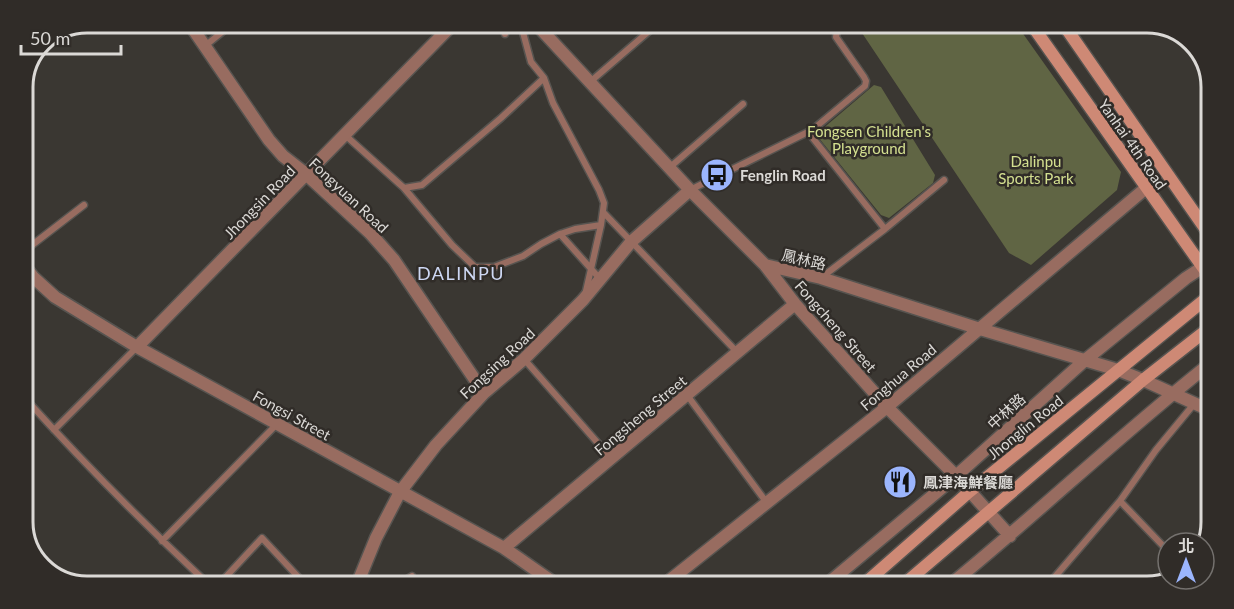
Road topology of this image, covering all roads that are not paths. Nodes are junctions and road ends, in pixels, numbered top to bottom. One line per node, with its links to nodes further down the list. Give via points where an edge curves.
1 (196, 33): 10 (street, Fongyuan Road)
2 (221, 33): 10 (lane)
3 (444, 33): 15 (street, Jhongsin Road)
4 (523, 33): 11 (lane, via 531,62)
5 (544, 33): 12 (street, 鳳林路)
6 (647, 33): 12 (lane)
7 (837, 33): 14 (lane, via 836,38 864,77 865,86)
8 (1038, 33): 20 (street, Yanhai 4th Road)
9 (1068, 33): 24 (street, Yanhai 4th Road)
10 (205, 46): 17 (street, Fongyuan Road, via 269,140)
11 (544, 78): 19 (lane, via 422,185); 23 (lane, via 599,190)
12 (590, 82): 16 (street, 鳳林路)
13 (743, 104): 16 (lane)
14 (808, 132): 21 (lane); 26 (lane)
15 (345, 135): 17 (street, Jhongsin Road); 19 (lane)
16 (669, 168): 21 (street, 鳳林路)
17 (306, 174): 42 (street, Jhongsin Road); 49 (street, Fongyuan Road, via 370,232 393,260)
18 (944, 180): 26 (lane)
19 (404, 188): 27 (lane, via 475,267 494,267 523,256)
20 (1146, 188): 30 (street, Yanhai 4th Road); 40 (street, Fonghua Road)
21 (690, 190): 28 (street, Fongsing Road); 31 (street, 鳳林路)
22 (84, 205): 29 (lane)
23 (603, 212): 25 (lane); 28 (lane)
24 (1201, 223)
25 (601, 225): 27 (lane); 32 (lane)
26 (885, 229): 35 (lane)
27 (560, 234): 32 (lane)
28 (631, 242): 36 (street, Fongsing Road); 43 (lane)
29 (33, 244)
30 (1201, 261)
31 (765, 266): 35 (street, 鳳林路); 39 (street, Fongcheng Street)
32 (591, 269): 36 (lane); 37 (lane)
33 (1201, 272): 45 (street, 中林路, via 1186,278)
34 (33, 277): 42 (street, Fongsi Street, via 55,297)
35 (821, 278): 40 (street, 鳳林路)
36 (601, 280): 37 (street, Fongsing Road)
37 (584, 300): 44 (street, Fongsing Road)
38 (1201, 303): 46 (street, Jhonglin Road)
39 (795, 304): 43 (street, Fongsheng Street); 54 (street, Fongcheng Street)
40 (980, 329): 45 (street, 鳳林路); 54 (street, Fonghua Road)
41 (1201, 334): 48 (street)
42 (138, 347): 56 (street, Fongsi Street); 57 (lane)
43 (737, 352): 51 (street, Fongsheng Street)
44 (524, 359): 49 (street, Fongsing Road); 58 (lane)
45 (1084, 361): 46 (street, 鳳林路); 59 (street, 中林路)
46 (1118, 370): 48 (street, 鳳林路); 61 (street, Jhonglin Road)
47 (1201, 371): 50 (street)
48 (1143, 380): 50 (street, 鳳林路); 64 (street)
49 (483, 393): 60 (street, Fongsing Road)
50 (1172, 394): 52 (street, 鳳林路); 65 (street)
51 (686, 395): 58 (street, Fongsheng Street); 63 (lane)
52 (1194, 404): 55 (street, 鳳林路); 62 (lane)
53 (33, 407): 57 (lane)
54 (887, 407): 59 (street, Fongcheng Street); 63 (street, Fonghua Road)
55 (1201, 407)
56 (277, 424): 60 (street, Fongsi Street); 67 (lane)
57 (54, 430): 67 (lane)
58 (611, 458): 68 (street, Fongsheng Street)
59 (956, 476): 61 (street, Fongcheng Street); 75 (street, 中林路)
60 (400, 492): 68 (street, Fongsi Street); 72 (street, Fongsing Road)
61 (969, 492): 64 (street, Fongcheng Street); 76 (street, Jhonglin Road)
62 (1120, 501): 66 (lane); 79 (lane)
63 (767, 503): 74 (street, Fonghua Road)
64 (989, 513): 65 (street, Fongcheng Street); 77 (street)
65 (1010, 536): 78 (street)
66 (1156, 538)
67 (162, 541): 69 (lane)
68 (504, 548): 73 (street, Fongsi Street)
69 (200, 576)
70 (227, 576): 71 (lane, via 262,538)
71 (297, 576)
72 (360, 576)
73 (544, 576)
74 (675, 576)
75 (836, 576)
76 (874, 576)
77 (914, 576)
78 (961, 576)
79 (1056, 576)

